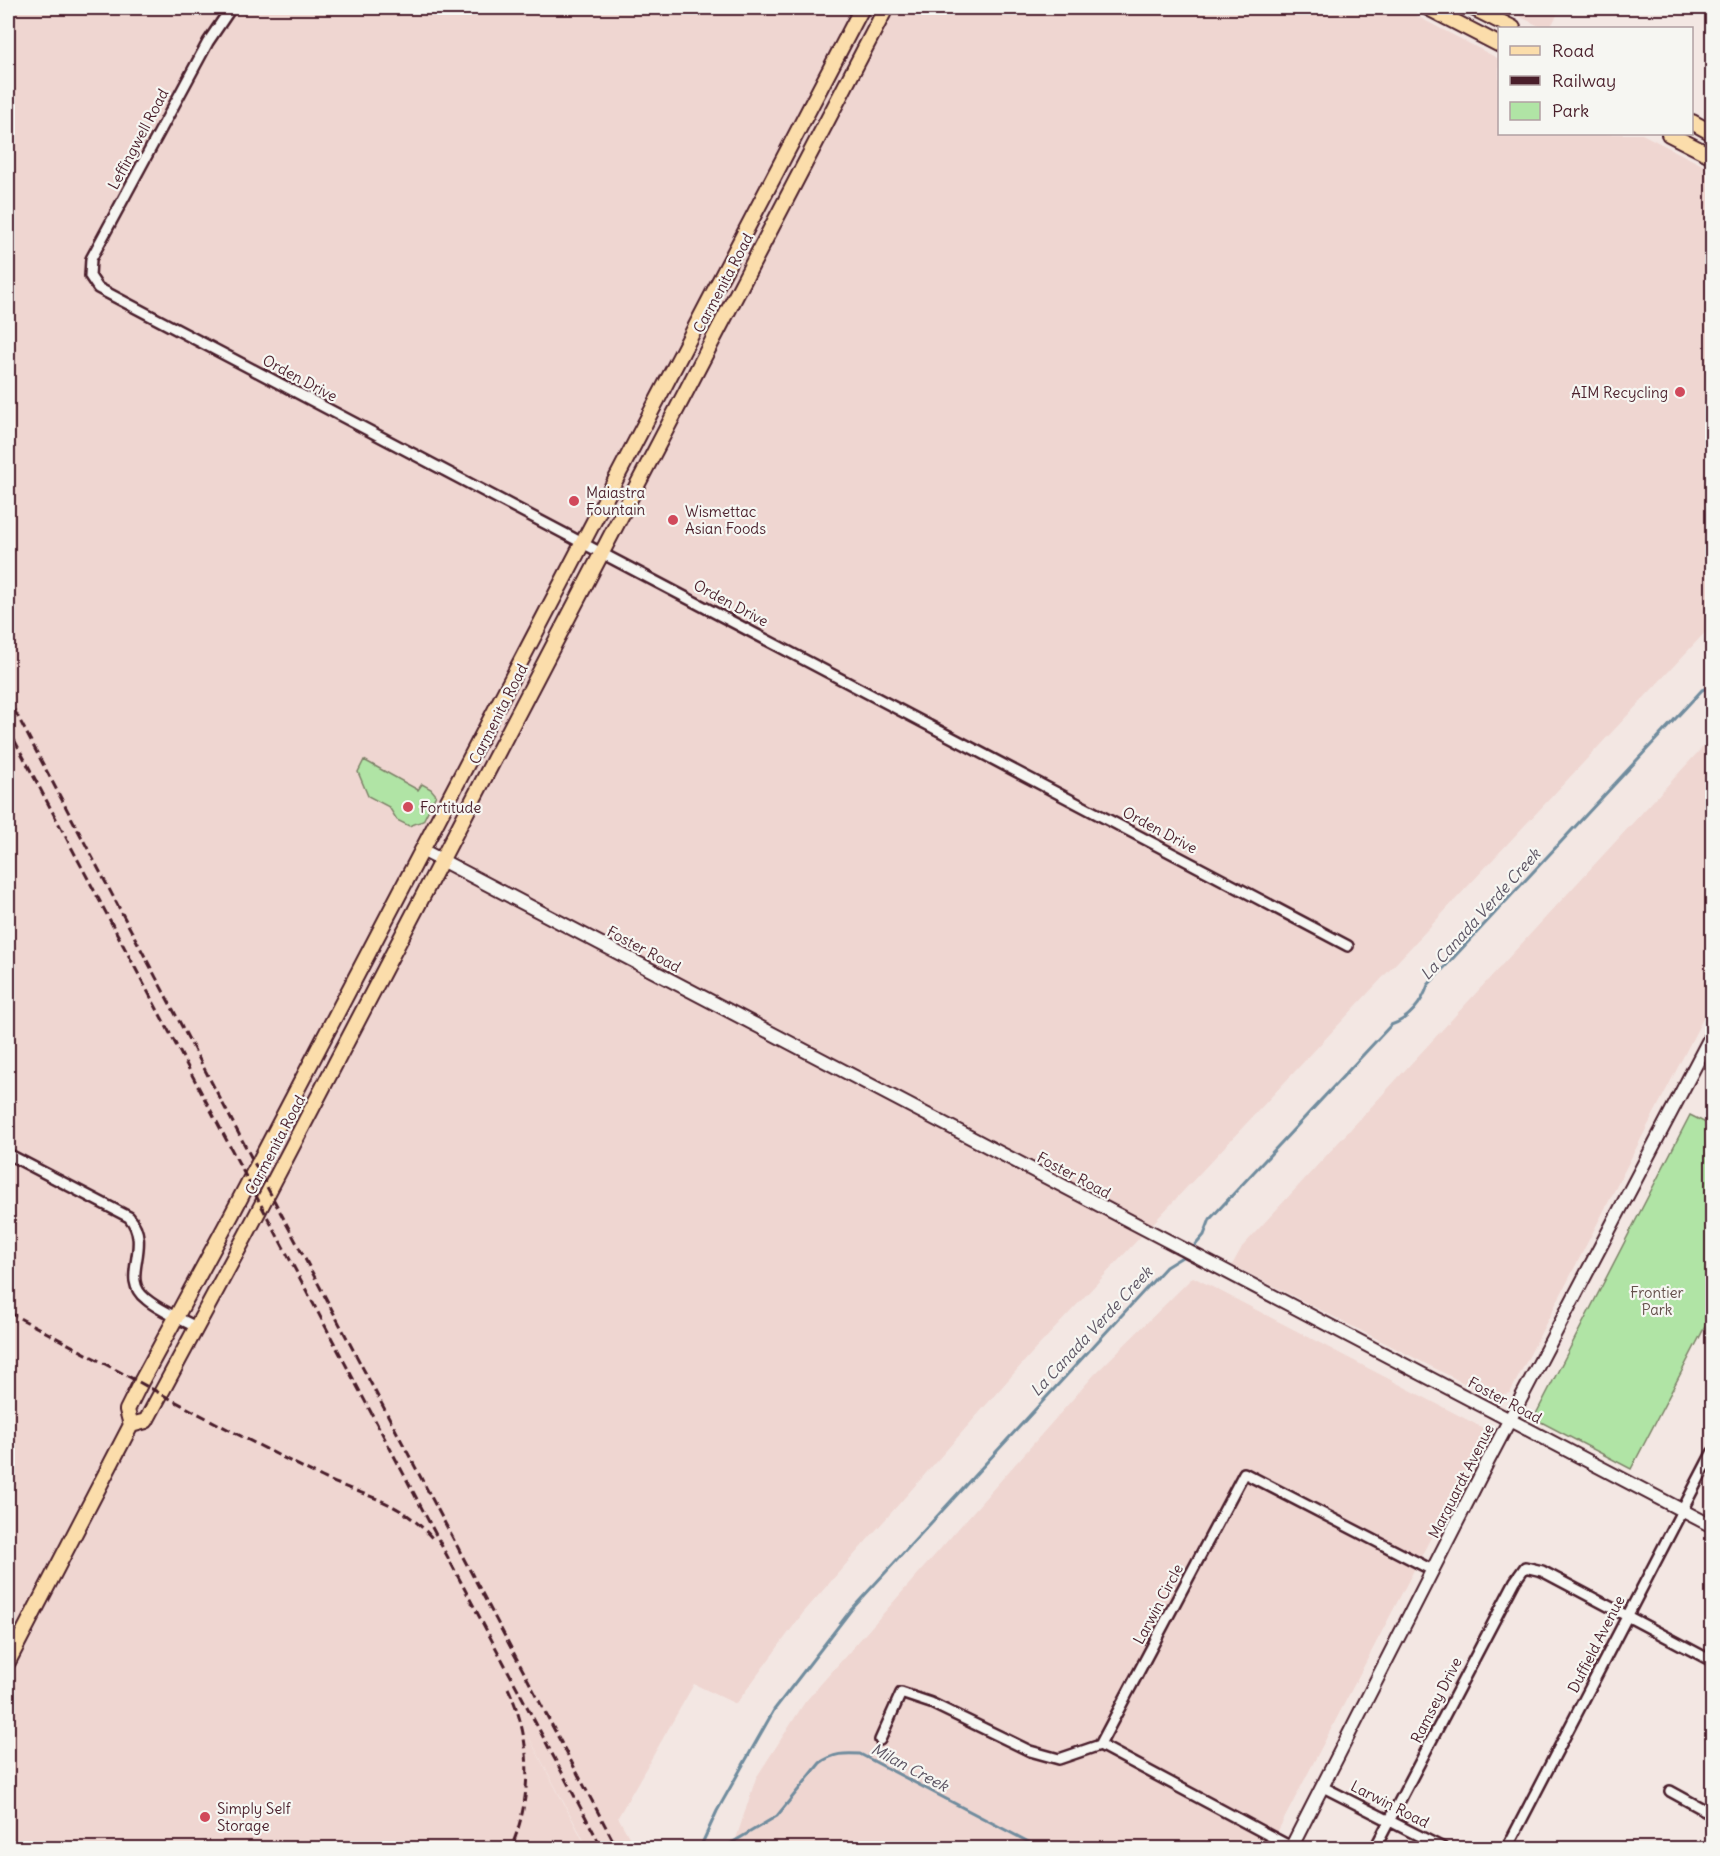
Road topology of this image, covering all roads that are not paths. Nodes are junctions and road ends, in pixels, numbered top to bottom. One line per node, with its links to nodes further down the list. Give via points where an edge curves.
1 (231, 8): 12 (street, Leffingwell Road, via 207,42 92,259 90,276)
2 (862, 8): 13 (main road, Carmenita Road)
3 (886, 8): 14 (main road, Carmenita Road)
4 (1428, 8): 7 (main road)
5 (1473, 8): 6 (main road)
6 (1511, 27)
7 (1498, 44)
8 (1693, 123): 9 (main road)
9 (1713, 133)
10 (1671, 135): 11 (main road)
11 (1713, 156)
12 (98, 288): 15 (street, Orden Drive)
13 (711, 296): 14 (main road); 15 (main road, Carmenita Road)
14 (730, 306): 16 (main road, Carmenita Road)
15 (582, 542): 16 (street, Orden Drive); 17 (main road, Carmenita Road)
16 (601, 552): 18 (main road, Carmenita Road); 19 (street, Orden Drive)
17 (422, 850): 18 (street, Foster Road); 22 (main road, Carmenita Road)
18 (441, 860): 23 (main road, Carmenita Road); 24 (street, Foster Road)
19 (1348, 946)
20 (1713, 1034): 24 (street, Marquardt Avenue)
21 (8, 1154): 22 (street, via 129,1217 139,1231 136,1287 145,1299)
22 (176, 1316): 23 (street); 25 (main road, Carmenita Road, via 127,1410)
23 (196, 1327): 25 (main road, Carmenita Road, via 146,1421)
24 (1510, 1420): 27 (street, Foster Road); 29 (street, Marquardt Avenue)
25 (131, 1425): 32 (main road, Carmenita Road)
26 (1713, 1453): 27 (street, Duffield Avenue)
27 (1683, 1510): 28 (street, Foster Road); 30 (street, Duffield Avenue)
28 (1713, 1526)
29 (1432, 1570): 34 (street, Larwin Circle, via 1244,1473); 35 (street, Marquardt Avenue)
30 (1627, 1617): 31 (street); 38 (street, Ramsey Drive, via 1542,1571 1526,1568 1515,1581); 42 (street, Duffield Avenue)
31 (1713, 1661)
32 (8, 1662)
33 (880, 1740): 34 (street, via 902,1693 1030,1751 1059,1759)
34 (1100, 1745): 39 (street)
35 (1323, 1786): 38 (street, Larwin Road); 39 (street, Marquardt Avenue)
36 (1670, 1791): 37 (street)
37 (1713, 1814)
38 (1389, 1822): 40 (street, Ramsey Drive); 41 (street, Larwin Road)
39 (1291, 1848)
40 (1375, 1848)
41 (1443, 1848)
42 (1507, 1848)

